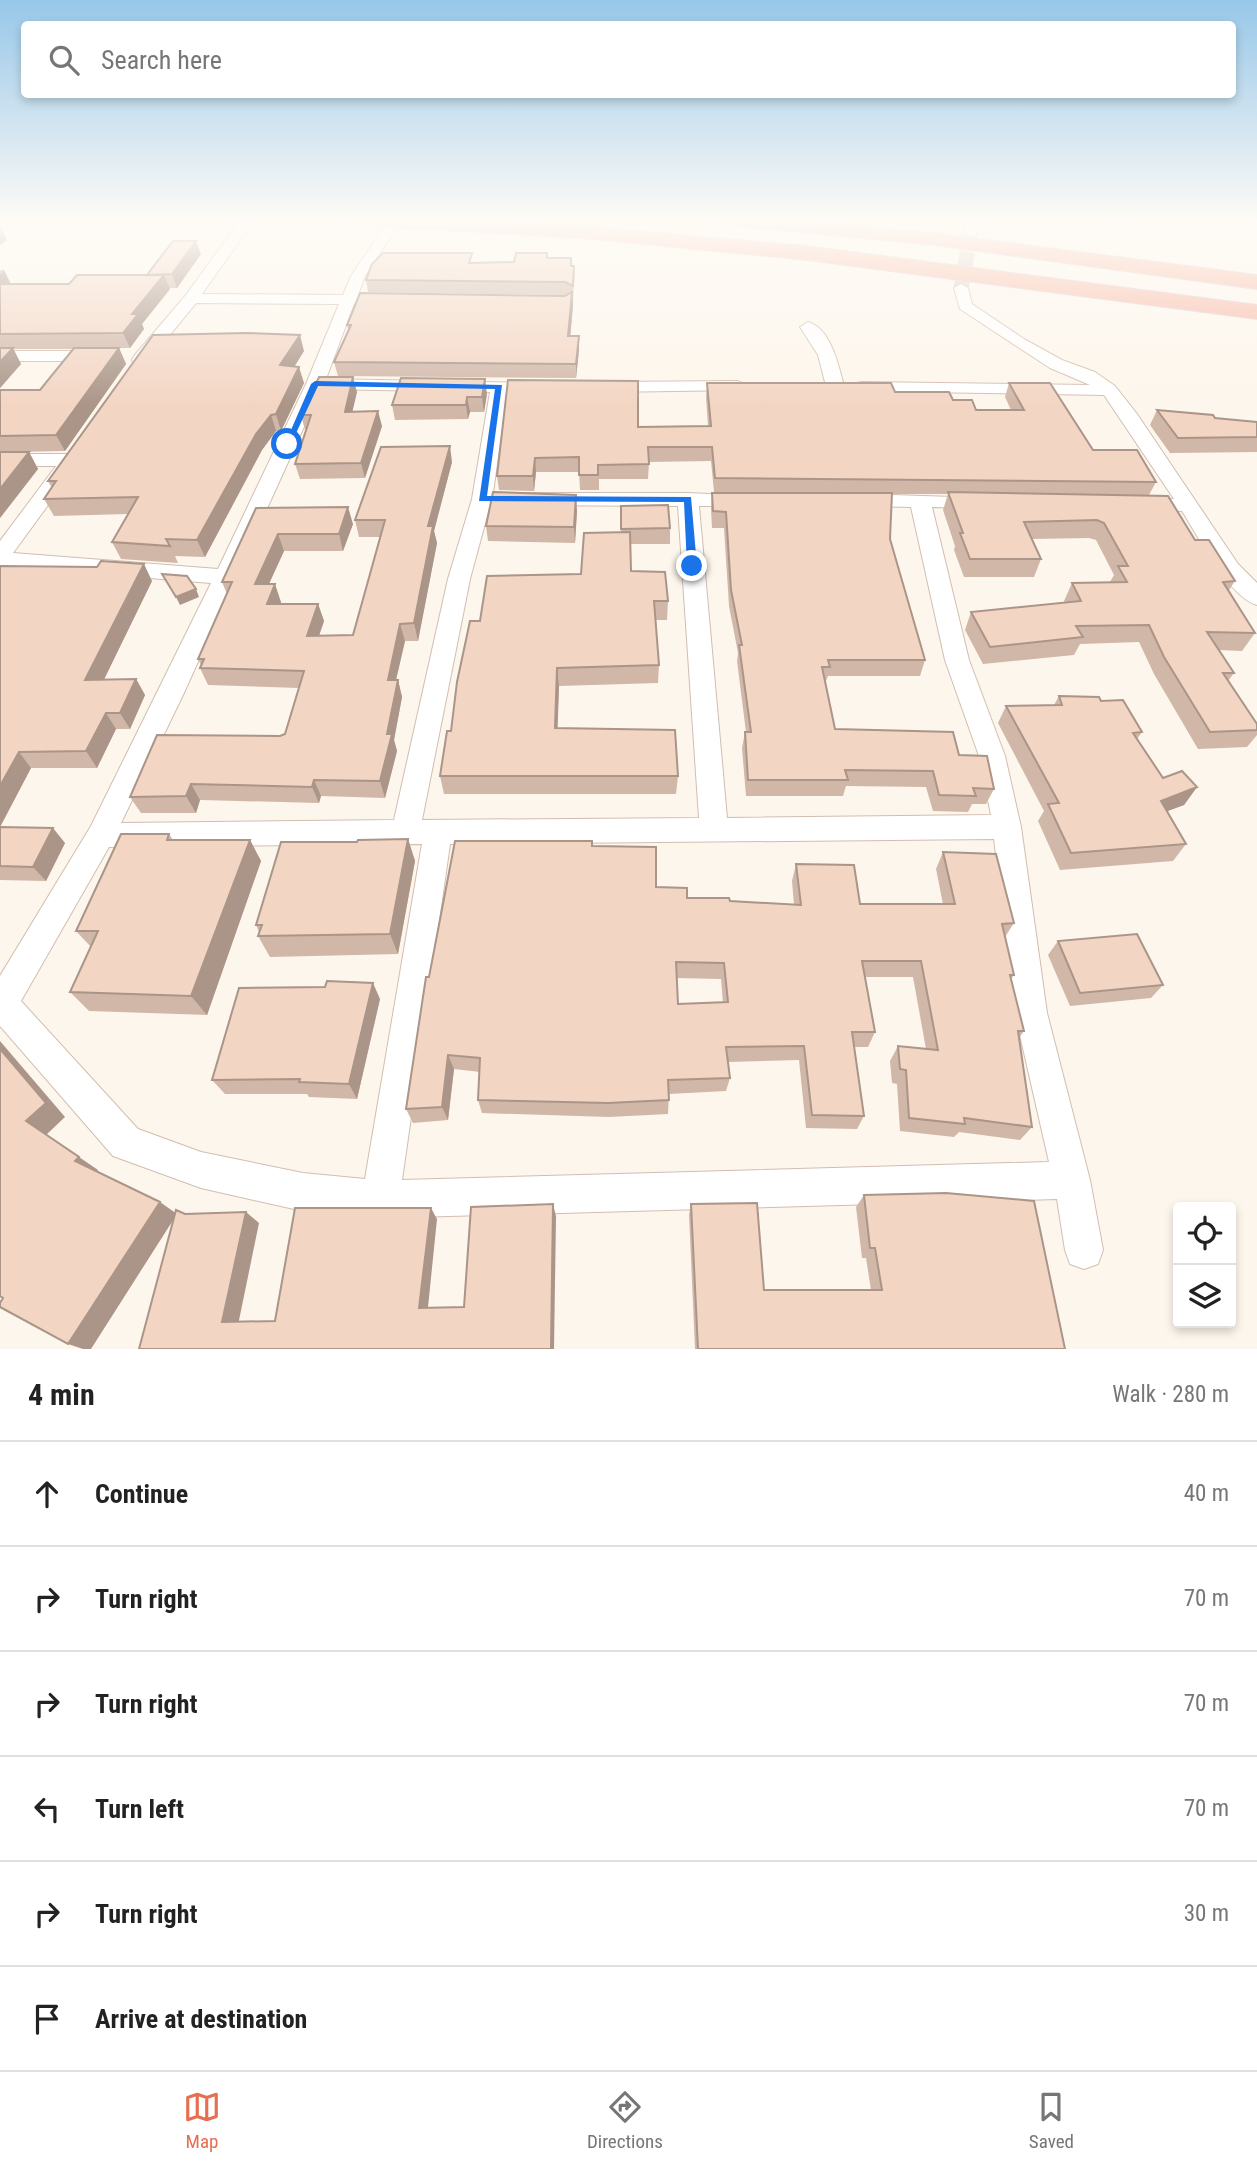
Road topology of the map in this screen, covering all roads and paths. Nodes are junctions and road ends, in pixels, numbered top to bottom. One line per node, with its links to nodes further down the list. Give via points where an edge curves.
1 (203, 282): 5 (street)
2 (355, 282): 6 (street)
3 (1028, 282): 8 (highway)
4 (961, 288): 18 (street, via 965,306 981,318)
5 (192, 299): 6 (street); 11 (street)
6 (347, 300): 7 (street); 13 (street)
7 (374, 300)
8 (1257, 312)
9 (808, 327): 18 (street, via 828,354 828,386)
10 (0, 356): 11 (street)
11 (130, 356): 12 (street)
12 (131, 375)
13 (315, 384): 14 (street); 29 (street)
14 (499, 387): 15 (street); 20 (street)
15 (555, 387)
16 (583, 387): 17 (street)
17 (751, 387)
18 (1109, 390): 27 (street)
19 (0, 460): 28 (street, via 75,455)
20 (482, 499): 21 (street); 33 (street, via 459,579)
21 (688, 499): 22 (street); 32 (street)
22 (770, 500)
23 (838, 500): 24 (street)
24 (920, 501): 25 (street); 31 (street, via 957,660 992,756)
25 (1000, 502)
26 (1121, 504): 27 (street)
27 (1187, 505): 30 (street, via 1230,569)
28 (0, 557): 29 (street)
29 (224, 577): 34 (street)
30 (1257, 597)
31 (1007, 827): 32 (street); 36 (street, via 1031,1013)
32 (714, 828): 33 (street)
33 (422, 831): 34 (street); 37 (street)
34 (100, 835): 35 (street)
35 (1, 1003): 37 (street, via 126,1143 214,1173 303,1192)
36 (1072, 1180): 37 (street); 38 (street)
37 (380, 1199)
38 (1084, 1250)

